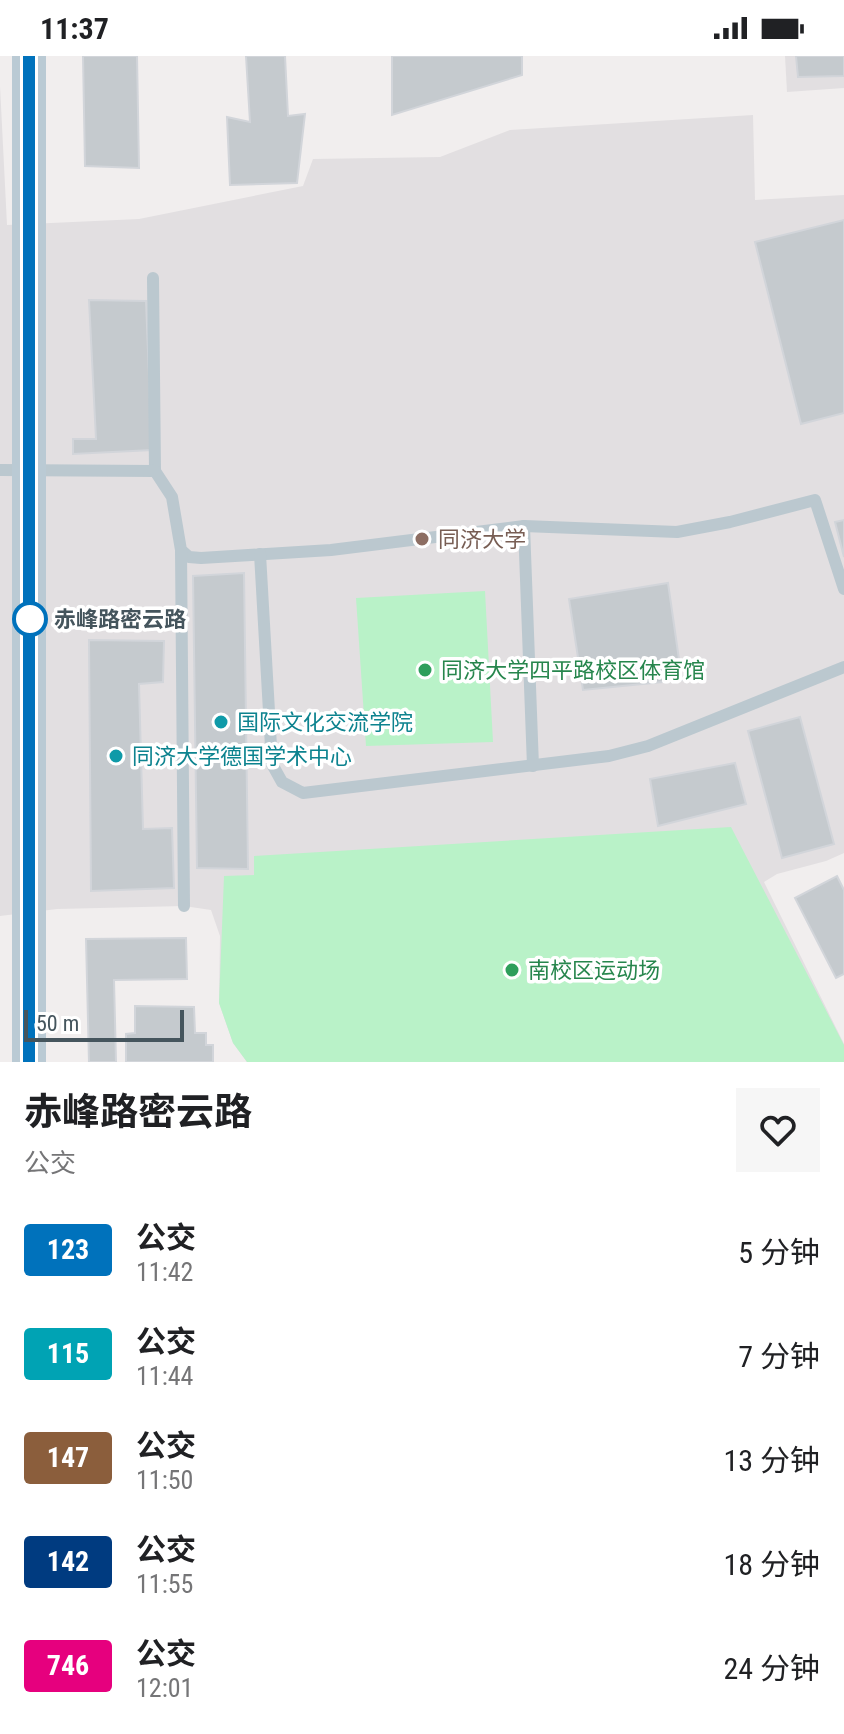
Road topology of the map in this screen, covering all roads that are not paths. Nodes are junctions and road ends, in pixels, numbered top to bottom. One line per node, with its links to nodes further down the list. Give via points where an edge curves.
1 (29, 56): 3 (street)
2 (153, 278): 4 (lane)
3 (15, 470): 4 (lane); 12 (street)
4 (155, 471): 6 (lane, via 172,497)
5 (524, 526): 7 (lane); 8 (lane, via 677,532 815,500); 10 (lane)
6 (181, 550): 7 (lane, via 201,558); 11 (lane)
7 (260, 554): 10 (lane, via 272,764 282,782 303,793)
8 (844, 589)
9 (844, 667): 10 (lane, via 648,746)
10 (533, 766)
11 (184, 906)
12 (29, 1062)

